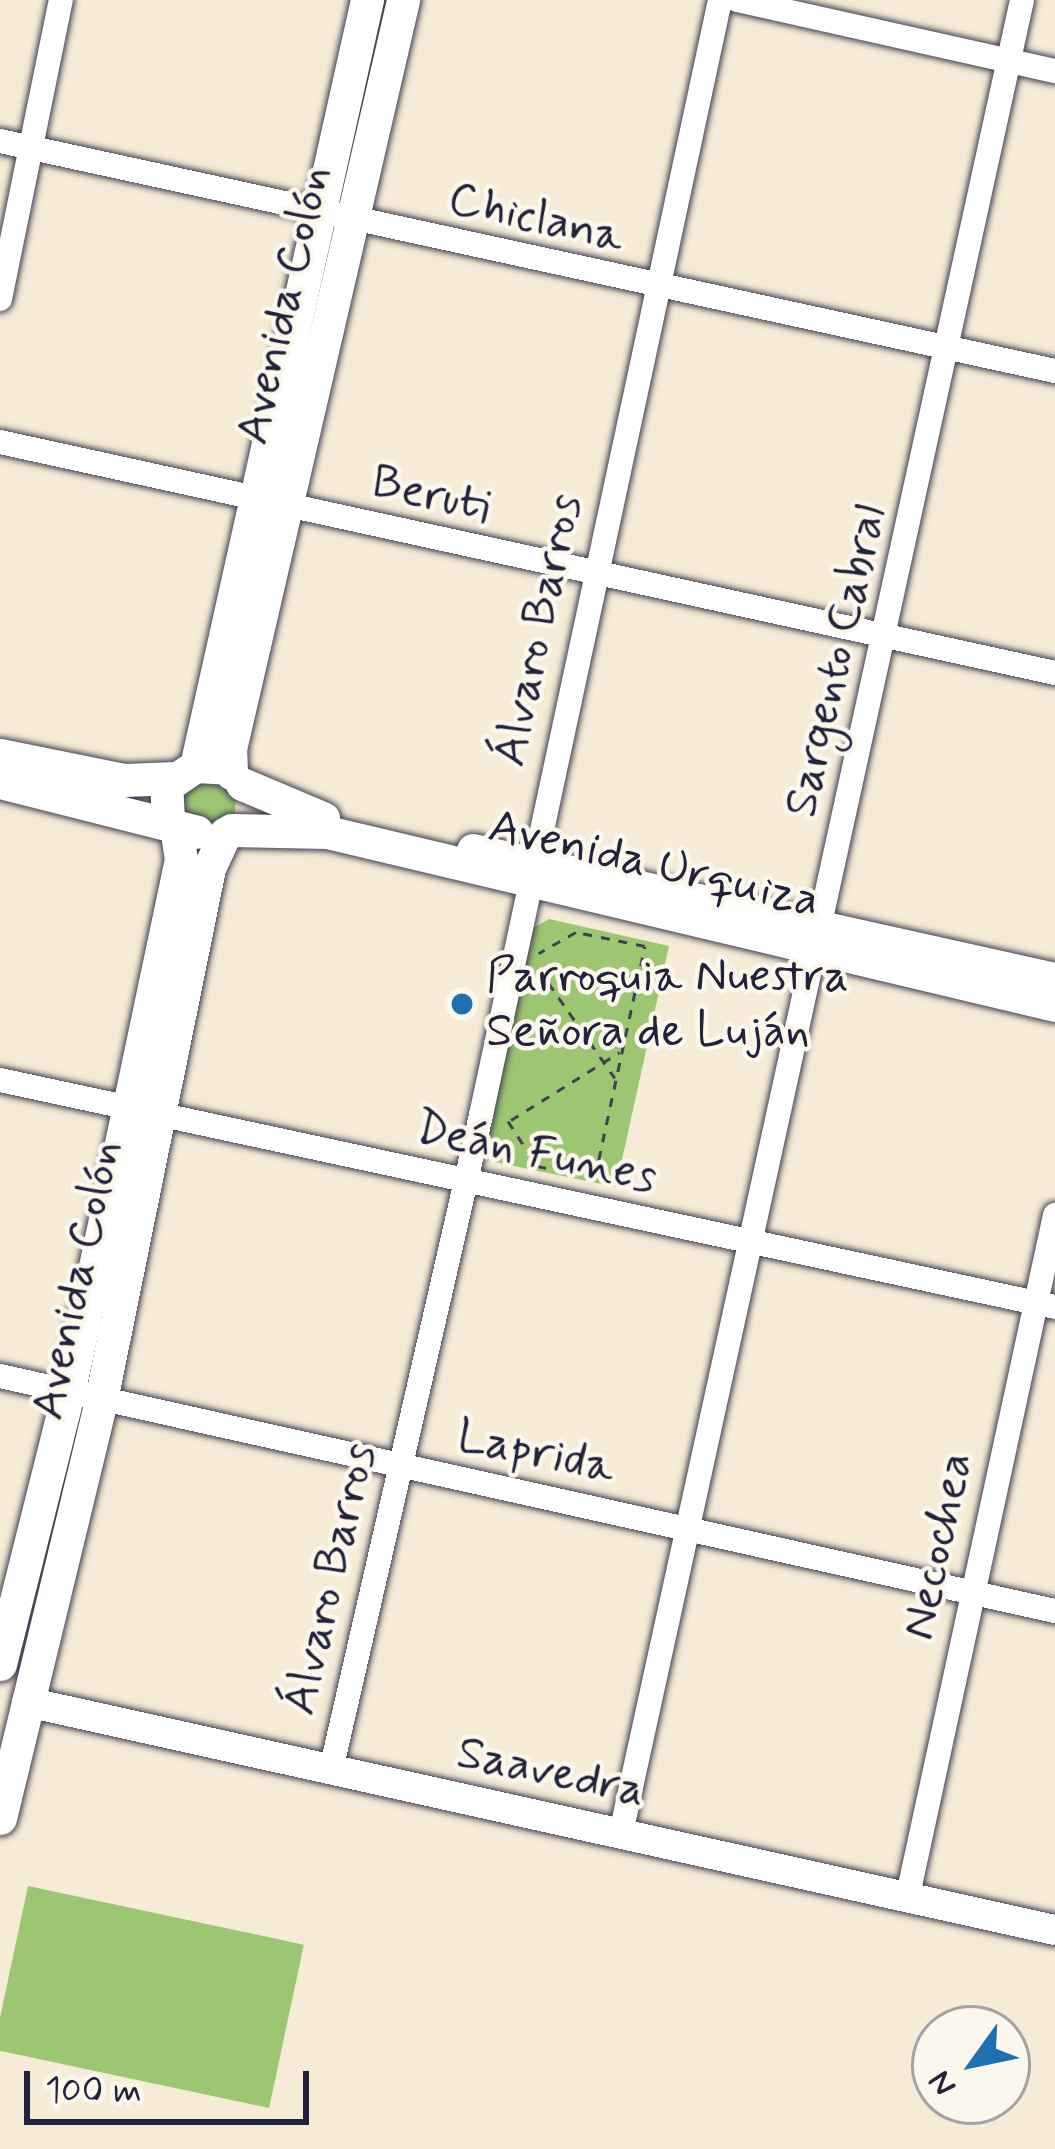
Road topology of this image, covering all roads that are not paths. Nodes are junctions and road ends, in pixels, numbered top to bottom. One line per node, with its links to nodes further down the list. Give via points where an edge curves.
1 (61, 0): 10 (street)
2 (367, 0): 11 (main road, Avenida Colón)
3 (404, 0): 11 (main road, Avenida Colón)
4 (720, 0): 12 (street, Álvaro Barros)
5 (737, 0): 7 (street)
6 (1022, 0): 7 (street, Sargento Cabral)
7 (1009, 60): 8 (street); 14 (street, Sargento Cabral)
8 (1055, 70)
9 (0, 141): 10 (street, Chiclana)
10 (32, 148): 11 (street, Chiclana); 13 (street)
11 (337, 217): 12 (street, Chiclana); 17 (main road, Avenida Colón)
12 (657, 288): 14 (street, Chiclana); 18 (street, Álvaro Barros)
13 (0, 299)
14 (949, 347): 15 (street, Chiclana); 19 (street, Sargento Cabral)
15 (1055, 371)
16 (0, 442): 17 (street, Beruti)
17 (270, 502): 18 (street, Beruti); 22 (main road, Avenida Colón); 23 (main road, Avenida Colón, via 230,748)
18 (592, 576): 19 (street, Beruti); 27 (street, Álvaro Barros)
19 (887, 639): 20 (street, Beruti); 28 (street, Sargento Cabral)
20 (1055, 673)
21 (0, 755): 22 (main road, via 124,780)
22 (186, 772): 23 (main road); 25 (main road, via 161,796)
23 (237, 778): 26 (main road, via 246,810); 27 (main road, Avenida Urquiza, via 307,815)
24 (0, 782): 25 (main road)
25 (172, 822): 26 (main road); 32 (main road, Avenida Colón, via 181,860)
26 (228, 831): 27 (main road, Avenida Urquiza, via 327,832); 33 (main road, Avenida Colón, via 209,868)
27 (529, 874): 28 (main road, Avenida Urquiza); 34 (street, Álvaro Barros)
28 (814, 937): 29 (main road, Avenida Urquiza); 30 (main road, Avenida Urquiza); 36 (street, Sargento Cabral)
29 (1055, 979)
30 (1055, 1005)
31 (0, 1080): 32 (street, Deán Funes)
32 (128, 1108): 33 (street, Deán Funes); 39 (main road, Avenida Colón)
33 (162, 1117): 34 (street, Deán Funes); 39 (main road, Avenida Colón)
34 (465, 1183): 36 (street, Deán Funes); 40 (street, Álvaro Barros)
35 (1055, 1215): 37 (street, Necochea)
36 (747, 1239): 37 (street, Deán Funes); 41 (street, Sargento Cabral)
37 (1045, 1305): 42 (street, Necochea)
38 (0, 1376): 39 (street, Laprida)
39 (85, 1395): 40 (street, Laprida); 44 (main road, Avenida Colón); 45 (main road, Avenida Colón)
40 (398, 1466): 41 (street, Laprida); 46 (street, Álvaro Barros)
41 (683, 1525): 42 (street, Laprida); 48 (street, Sargento Cabral)
42 (970, 1593): 43 (street, Laprida); 49 (street, Necochea)
43 (1055, 1611)
44 (0, 1664)
45 (27, 1702): 46 (street, Saavedra); 47 (main road, Avenida Colón)
46 (331, 1770): 48 (street, Saavedra)
47 (0, 1818)
48 (621, 1833): 49 (street, Saavedra)
49 (908, 1895): 50 (street, Saavedra)
50 (1055, 1930)

